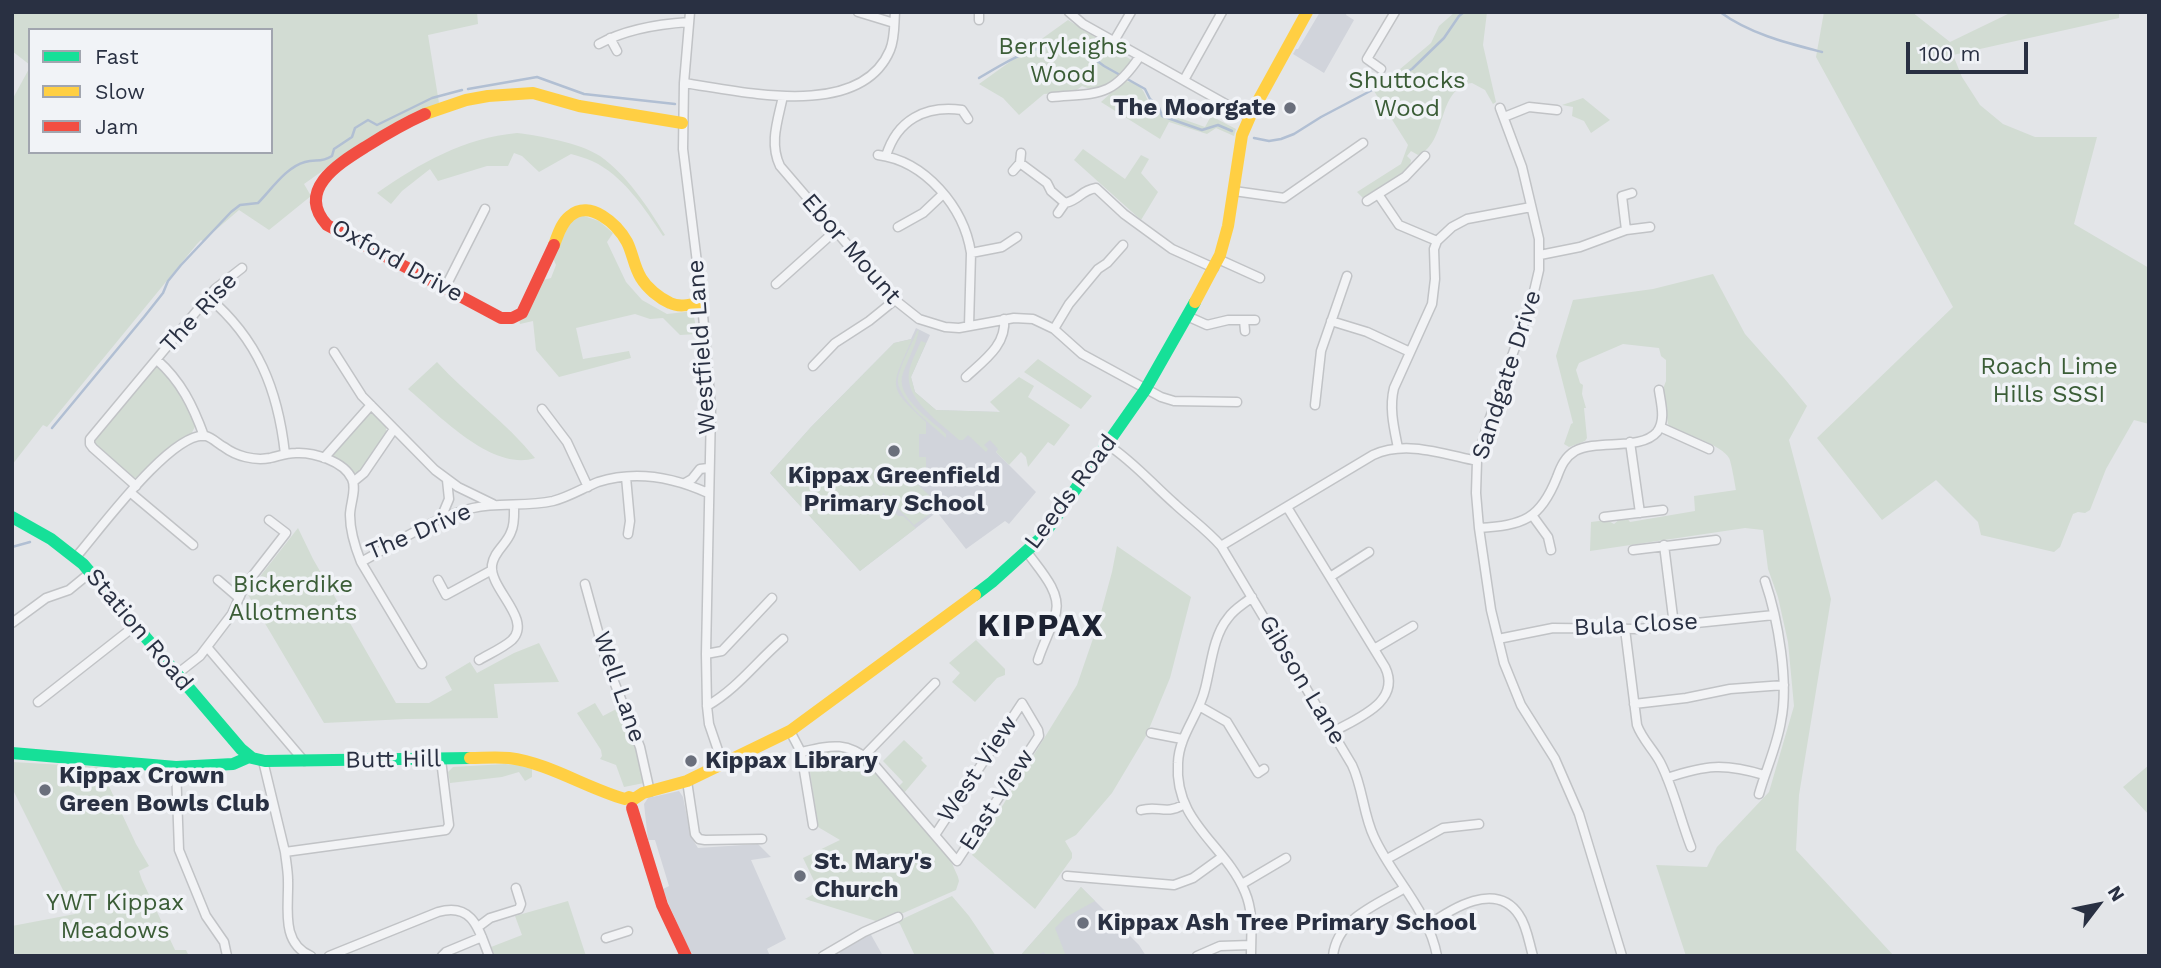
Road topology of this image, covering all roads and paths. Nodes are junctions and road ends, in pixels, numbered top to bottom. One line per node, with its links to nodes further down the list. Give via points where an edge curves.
1 (690, 12): 9 (street, Westfield Lane)
2 (858, 12): 10 (street)
3 (895, 12): 10 (street)
4 (1069, 12): 12 (street)
5 (1131, 12): 12 (street)
6 (1222, 12): 17 (street)
7 (1307, 12): 22 (street, Leeds Road)
8 (1395, 12): 16 (street, via 1367,59)
9 (689, 22): 11 (street, via 661,24); 18 (street, Westfield Lane)
10 (894, 23): 19 (street, via 889,52 865,79 828,93)
11 (610, 38): 13 (street); 14 (street)
12 (1114, 41): 15 (street)
13 (599, 44)
14 (617, 51)
15 (1140, 56): 17 (street); 20 (street, via 1106,91)
16 (1381, 69)
17 (1184, 80): 22 (street)
18 (684, 83): 19 (street); 24 (street, Westfield Lane)
19 (783, 96): 40 (street, Ebor Mount, via 774,141 778,160)
20 (1052, 97)
21 (1558, 110): 34 (street, Sandgate Drive, via 1529,107 1502,113)
22 (1249, 117): 28 (street, Leeds Road, via 1239,148)
23 (968, 120): 31 (street, via 962,110 944,107 915,116 896,133 882,156 915,167)
24 (682, 123): 51 (street, Oxford Drive, via 580,106 545,95 498,95 458,102 420,116 379,137 331,171 319,185 316,198 323,222); 54 (street, Westfield Lane)
25 (1363, 142): 28 (street, via 1284,198)
26 (1425, 156): 30 (street, via 1405,177)
27 (1013, 172): 33 (street, via 1021,158)
28 (1234, 191): 46 (street, Leeds Road)
29 (1632, 193): 39 (street, via 1622,196)
30 (1378, 194): 32 (street); 42 (street, via 1399,225)
31 (942, 195): 37 (street); 44 (street, via 959,220)
32 (1367, 201)
33 (1065, 203): 36 (street); 46 (street, via 1096,188 1172,249)
34 (1531, 207): 42 (street, via 1466,219); 45 (street, Sandgate Drive)
35 (485, 209): 51 (street)
36 (1058, 213)
37 (898, 227)
38 (1650, 227): 39 (street)
39 (1626, 230): 45 (street)
40 (834, 232): 50 (street); 53 (street, Ebor Mount)
41 (1017, 237): 44 (street, via 1002,247)
42 (1437, 241): 64 (street, via 1434,297)
43 (1123, 245): 61 (street, via 1069,304)
44 (971, 253): 60 (street)
45 (1540, 255): 83 (street, Sandgate Drive, via 1538,281)
46 (1216, 263): 49 (street); 55 (street, Leeds Road)
47 (242, 268): 52 (street, The Rise)
48 (1348, 276): 59 (street)
49 (1261, 278)
50 (776, 284)
51 (445, 288): 54 (street, Oxford Drive, via 501,318 518,316 526,308 564,222 584,209 596,212 619,232 643,281 667,301 675,305)
52 (208, 297): 65 (street, The Rise); 81 (street, via 240,330 259,359 278,406)
53 (895, 300): 60 (street, Ebor Mount, via 931,324); 66 (street, via 835,343)
54 (702, 303): 84 (street, Westfield Lane, via 711,408)
55 (1187, 316): 57 (street, via 1207,325); 68 (street, Leeds Road)
56 (1004, 319): 60 (street, Ebor Mount); 61 (street, Ebor Mount, via 1033,319); 67 (street, via 1002,340)
57 (1244, 320): 58 (street); 62 (street)
58 (1255, 320)
59 (1332, 321): 64 (street); 72 (street, via 1321,351)
60 (969, 327)
61 (1054, 329): 68 (street, Ebor Mount, via 1082,354)
62 (1245, 331)
63 (334, 352): 71 (street)
64 (1410, 352): 79 (street, via 1392,398)
65 (156, 359): 76 (street, via 182,387); 90 (street, The Rise, via 89,441)
66 (813, 366)
67 (966, 377)
68 (1145, 390): 70 (street, Ebor Mount, via 1174,401); 78 (street, Leeds Road)
69 (1659, 390): 74 (street)
70 (1237, 402)
71 (371, 405): 75 (street); 82 (street)
72 (1315, 405)
73 (542, 409): 89 (street, via 568,442)
74 (1660, 427): 77 (street, via 1650,438); 80 (street)
75 (394, 429): 86 (street); 87 (street)
76 (204, 436): 81 (street, via 246,457); 90 (street, via 174,448)
77 (1630, 442): 96 (street); 97 (street, via 1581,448 1571,454 1562,463 1548,499)
78 (1108, 445): 107 (street, Gibson Lane, via 1128,458); 110 (street, Leeds Road, via 1055,521)
79 (1398, 448): 83 (street); 94 (street, via 1373,455)
80 (1709, 449)
81 (285, 454): 82 (street)
82 (324, 458): 87 (street, via 347,472)
83 (1477, 461): 102 (street, Sandgate Drive)
84 (708, 468): 88 (street, via 700,469); 91 (street, Westfield Lane)
85 (626, 477): 88 (street, The Drive); 89 (street, The Drive); 103 (street)
86 (447, 480): 92 (street); 100 (street, via 449,499)
87 (353, 482): 113 (street, The Drive, via 350,523)
88 (685, 483): 91 (street, The Drive)
89 (588, 486): 93 (street, The Drive, via 556,500)
90 (133, 489): 105 (street); 112 (street)
91 (708, 493): 134 (street, Westfield Lane)
92 (493, 505): 93 (street, The Drive); 100 (street, The Drive)
93 (514, 505): 114 (street, via 511,533 495,555)
94 (1287, 507): 107 (street); 116 (street)
95 (1663, 510): 96 (street)
96 (1640, 513): 99 (street)
97 (1532, 515): 102 (street, via 1504,526); 108 (street, via 1548,537)
98 (12, 517): 112 (street, Station Road)
99 (1604, 517)
100 (441, 518): 113 (street, The Drive)
101 (269, 520): 121 (street, via 286,533)
102 (1479, 528): 131 (street, Sandgate Drive)
103 (628, 534)
104 (1716, 540): 106 (street)
105 (193, 545)
106 (1664, 545): 109 (street); 127 (street)
107 (1221, 546): 122 (street, Gibson Lane)
108 (1551, 550)
109 (1633, 550)
110 (1027, 552): 136 (street, via 1056,598 1056,611); 146 (street, Leeds Road, via 960,607)
111 (1369, 552): 116 (street)
112 (76, 557): 115 (street, Station Road)
113 (361, 562): 137 (street)
114 (492, 570): 118 (street, via 446,595); 135 (street, via 518,628 510,642)
115 (90, 572): 125 (street, via 69,590 46,598); 126 (street, Station Road)
116 (1330, 577): 133 (street)
117 (218, 580): 121 (street)
118 (438, 580)
119 (1765, 581): 124 (street)
120 (585, 584): 163 (street, Well Lane, via 617,691 640,747)
121 (239, 597): 132 (street)
122 (1252, 597): 145 (street, via 1222,627); 147 (street, Gibson Lane)
123 (772, 598): 134 (street, via 722,651)
124 (1774, 615): 127 (street, Bula Close); 140 (street)
125 (12, 623)
126 (136, 625): 138 (street, Station Road); 141 (street)
127 (1674, 625): 129 (street, Bula Close)
128 (1413, 626): 133 (street)
129 (1625, 629): 131 (street, Bula Close, via 1553,628); 143 (street)
130 (783, 639): 144 (street, via 740,683)
131 (1498, 639): 201 (street, Sandgate Drive, via 1515,692 1555,759 1579,814)
132 (207, 647): 138 (street); 156 (street)
133 (1374, 649): 147 (street, via 1389,678 1386,696)
134 (706, 654): 144 (street, Westfield Lane)
135 (479, 660)
136 (1038, 660)
137 (422, 664)
138 (177, 674): 153 (street, Station Road)
139 (935, 683): 152 (street)
140 (1784, 685): 143 (street); 160 (street, via 1779,733)
141 (38, 702)
142 (1022, 703): 170 (street, West View); 170 (street, East View, via 1039,736 957,861)
143 (1634, 704): 161 (street, via 1639,730)
144 (707, 706): 157 (street, Westfield Lane)
145 (1199, 706): 149 (street); 159 (street, via 1227,722 1258,773)
146 (790, 731): 150 (street); 157 (street, Leeds Road)
147 (1333, 732): 176 (street, Gibson Lane, via 1356,774 1370,828)
148 (1151, 733): 149 (street)
149 (1182, 739): 166 (street, via 1177,772)
150 (801, 752): 152 (street, via 839,746); 169 (street)
151 (12, 753): 158 (street)
152 (864, 756): 170 (street)
153 (251, 757): 155 (street, Butt Hill); 158 (street, via 233,764)
154 (441, 760): 156 (street, Butt Hill); 165 (street, Butt Hill, via 508,758 534,763 591,790); 173 (street, via 446,830)
155 (265, 761): 156 (street, Butt Hill); 173 (street)
156 (304, 761)
157 (723, 765): 162 (street, Leeds Road)
158 (176, 767): 189 (street, via 179,850)
159 (1264, 769)
160 (1764, 775): 161 (street, via 1720,766); 164 (street)
161 (1667, 778): 172 (street)
162 (687, 781): 163 (street, Leeds Road); 171 (street, via 699,839)
163 (650, 792): 165 (street, Leeds Road)
164 (1759, 794)
165 (630, 802): 194 (street, via 660,900)
166 (1183, 805): 167 (street, via 1172,810); 174 (street)
167 (1141, 810)
168 (1479, 824): 176 (street, via 1443,828)
169 (813, 825)
170 (934, 835)
171 (761, 839)
172 (1691, 847)
173 (285, 852): 190 (street, via 289,926 299,948)
174 (1222, 857): 177 (street, via 1193,878 1174,885); 178 (street)
175 (1286, 858): 178 (street)
176 (1387, 859): 180 (street, Gibson Lane)
177 (1067, 876)
178 (1242, 884): 187 (street, via 1252,916)
179 (516, 888): 183 (street, via 519,909)
180 (1405, 888): 182 (street, Gibson Lane); 198 (street, via 1347,924)
181 (898, 917): 195 (street)
182 (1427, 926): 199 (street, Gibson Lane); 200 (street, via 1468,902 1504,902 1521,918)
183 (478, 927): 185 (street); 188 (street, via 463,912 444,910)
184 (628, 931): 186 (street)
185 (482, 937): 192 (street); 193 (street)
186 (606, 938)
187 (1251, 945): 196 (street, via 1220,946); 197 (street)
188 (347, 953): 191 (street)
189 (228, 956)
190 (311, 956)
191 (329, 956)
192 (442, 956)
193 (489, 956)
194 (686, 956)
195 (823, 956)
196 (1197, 956)
197 (1251, 956)
198 (1333, 956)
199 (1437, 956)
200 (1533, 956)
201 (1622, 956)

